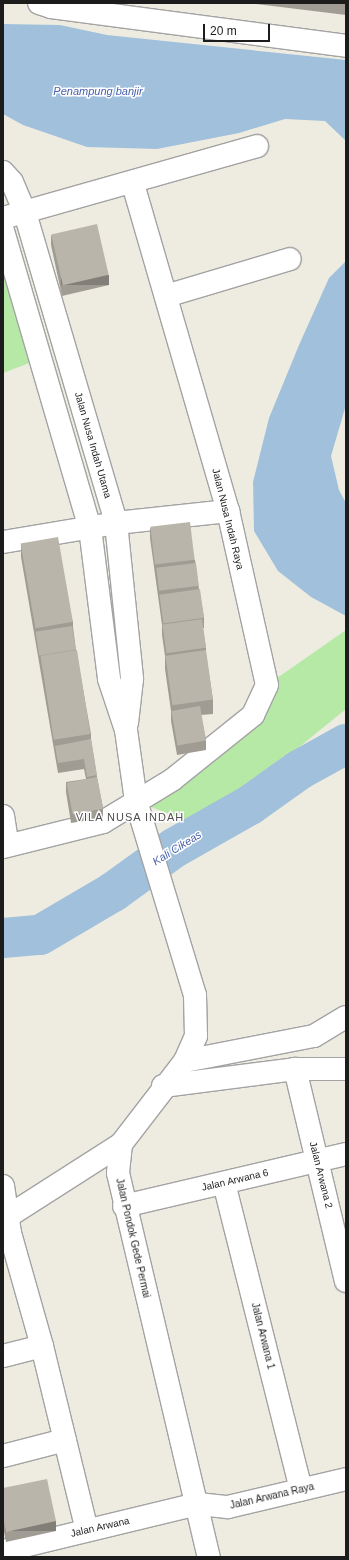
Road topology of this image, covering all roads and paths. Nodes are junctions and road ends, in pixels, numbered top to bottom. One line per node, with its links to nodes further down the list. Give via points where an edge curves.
1 (39, 3): 2 (street, via 51,7)
2 (346, 46)
3 (257, 146): 5 (street)
4 (3, 172): 6 (street, Jalan Nusa Indah Utama, via 12,182)
5 (133, 183): 6 (street); 10 (street, Jalan Nusa Indah Raya)
6 (25, 213): 7 (street); 12 (street, Jalan Nusa Indah Utama)
7 (3, 218)
8 (3, 231): 13 (street, Jalan Nusa Indah Utama)
9 (290, 259): 10 (street)
10 (166, 296): 11 (street, Jalan Nusa Indah Raya)
11 (228, 511): 12 (street); 16 (street, Jalan Nusa Indah Raya, via 266,685 253,715)
12 (116, 523): 13 (street); 15 (street, Jalan Nusa Indah Utama, via 132,679)
13 (90, 528): 14 (street); 15 (street, Jalan Nusa Indah Utama, via 109,679)
14 (3, 542)
15 (126, 730): 16 (street, Jalan Nusa Indah Utama)
16 (138, 809): 18 (street, Jalan Nusa Indah Raya, via 103,822); 20 (street, Jalan Pondok Gede Permai, via 195,995 196,1036)
17 (3, 816): 18 (street)
18 (5, 846)
19 (346, 1017): 20 (street, via 314,1036)
20 (185, 1060): 23 (street, Jalan Pondok Gede Permai)
21 (295, 1069): 22 (street); 23 (street); 26 (street, Jalan Arwana 2)
22 (346, 1069)
23 (163, 1086): 24 (street, Jalan Pondok Gede Permai)
24 (122, 1144): 29 (street, Jalan Pondok Gede Permai, via 118,1173); 30 (street)
25 (346, 1154): 26 (street, Jalan Arwana 6)
26 (317, 1161): 27 (street, Jalan Arwana 6); 31 (street, Jalan Arwana 2)
27 (224, 1183): 29 (street, Jalan Arwana 6); 37 (street, Jalan Arwana 1)
28 (3, 1186): 30 (street)
29 (124, 1206): 38 (street, Jalan Pondok Gede Permai)
30 (7, 1216): 32 (street)
31 (345, 1274)
32 (42, 1346): 33 (street); 34 (street)
33 (3, 1356)
34 (65, 1440): 35 (street); 39 (street)
35 (3, 1456)
36 (346, 1479): 37 (street, Jalan Arwana Raya)
37 (301, 1489): 38 (street, Jalan Arwana Raya, via 228,1507)
38 (198, 1504): 39 (street, Jalan Arwana); 41 (street, Jalan Pondok Gede Permai)
39 (87, 1530): 40 (street, Jalan Arwana)
40 (3, 1551)
41 (209, 1557)

